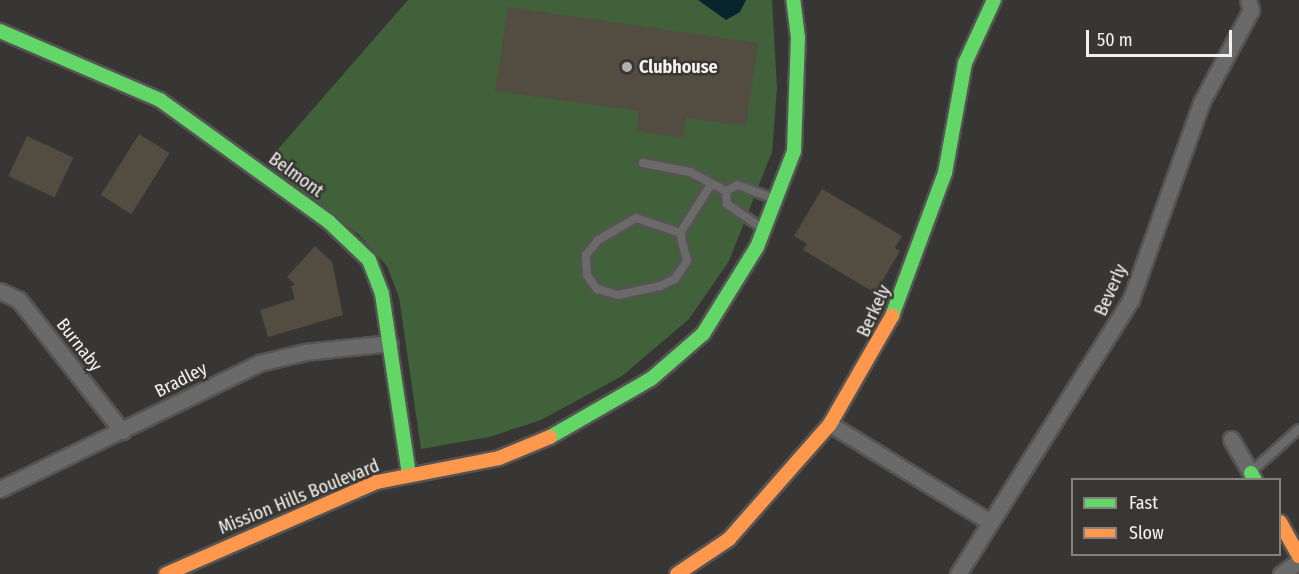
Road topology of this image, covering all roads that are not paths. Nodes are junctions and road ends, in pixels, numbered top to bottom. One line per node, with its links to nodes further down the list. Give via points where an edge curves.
1 (793, 0): 8 (street, Mission Hills Boulevard, via 798,38 794,152)
2 (994, 0): 13 (street, Berkely, via 965,63 945,173 920,251 886,333)
3 (1248, 0): 20 (street, Beverly, via 1251,10 1201,103 1127,308)
4 (0, 31): 12 (street, Belmont, via 160,100 329,222 369,260 382,294)
5 (643, 163): 6 (lane, via 690,172)
6 (712, 183): 7 (lane); 10 (lane)
7 (726, 191): 8 (lane, via 738,185); 9 (lane, via 727,204)
8 (777, 200): 9 (street, Mission Hills Boulevard)
9 (764, 229): 17 (street, Mission Hills Boulevard, via 740,281 703,334 651,379 555,435 499,458)
10 (680, 233): 10 (lane, via 636,219 598,240 586,255 587,275 597,289 618,295 660,286 675,279 687,261)
11 (0, 291): 15 (street, Burnaby, via 19,300)
12 (390, 343): 15 (street, Bradley, via 305,352 259,363); 17 (street, Belmont)
13 (830, 424): 20 (street); 25 (street, Berkely, via 729,539)
14 (1299, 429): 18 (lane)
15 (122, 431): 19 (street, Bradley)
16 (1231, 439): 18 (street)
17 (409, 475): 24 (street, Mission Hills Boulevard, via 306,510)
18 (1253, 476)
19 (0, 489)
20 (990, 522): 26 (street, Beverly)
21 (1281, 524): 22 (street)
22 (1299, 556)
23 (1299, 561): 27 (street)
24 (166, 574)
25 (677, 574)
26 (958, 574)
27 (1281, 574)

